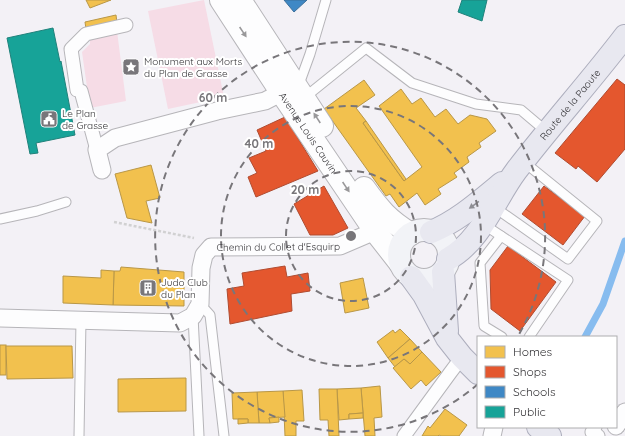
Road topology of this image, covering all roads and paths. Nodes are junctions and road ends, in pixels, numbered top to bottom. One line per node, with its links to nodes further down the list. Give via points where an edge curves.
1 (221, 0): 6 (street, Avenue Louis Cauvin, one-way to 6)
2 (240, 0): 6 (street, Avenue Louis Cauvin)
3 (326, 0): 6 (lane, via 310,54)
4 (126, 25): 8 (street, via 86,34 71,49 77,90 81,91)
5 (625, 36): 7 (main road, Route de la Paoute)
6 (295, 91): 7 (lane, via 366,48 412,83 476,104 521,110); 8 (street, via 265,101 115,138); 15 (street, Avenue Louis Cauvin, via 378,208)
7 (547, 133): 9 (main road, Route de la Paoute)
8 (97, 150): 10 (street)
9 (520, 167): 12 (main road, Route de la Paoute); 12 (lane, via 597,221 568,259); 16 (main road, Route de la Paoute, one-way to 16, via 446,226)
10 (102, 170)
11 (66, 202): 13 (lane)
12 (488, 215): 17 (lane); 19 (main road, Route de la Paoute, via 464,248)
13 (0, 219)
14 (114, 222): 18 (path, via 200,240)
15 (383, 225): 16 (street, Avenue Louis Cauvin, via 396,225); 18 (street, Chemin du Collet d'Esquirp, via 340,246 211,247); 20 (street, Avenue Louis Cauvin)
16 (421, 233): 19 (main road, via 437,234 442,239 448,252); 20 (main road, via 404,240 400,246 399,254)
17 (501, 236): 24 (lane, via 480,263 484,326); 25 (lane, via 568,280)
18 (208, 250): 21 (street, Chemin du Collet d'Esquirp, via 201,268)
19 (445, 265): 20 (main road, via 431,279 424,280); 26 (main road)
20 (405, 270): 26 (main road, via 424,295)
21 (196, 310): 23 (street, via 180,323); 34 (lane); 35 (lane, via 210,315)
22 (0, 318): 23 (street)
23 (81, 320): 33 (lane)
24 (500, 336)
25 (530, 336)
26 (447, 338): 27 (main road)
27 (462, 357): 28 (main road); 36 (street)
28 (477, 372)
29 (625, 412): 30 (street)
30 (617, 424)
31 (539, 428): 37 (main road)
32 (594, 428): 38 (street, via 592,432)
33 (79, 436)
34 (199, 436)
35 (224, 436)
36 (404, 436)
37 (550, 436)
38 (598, 436)

